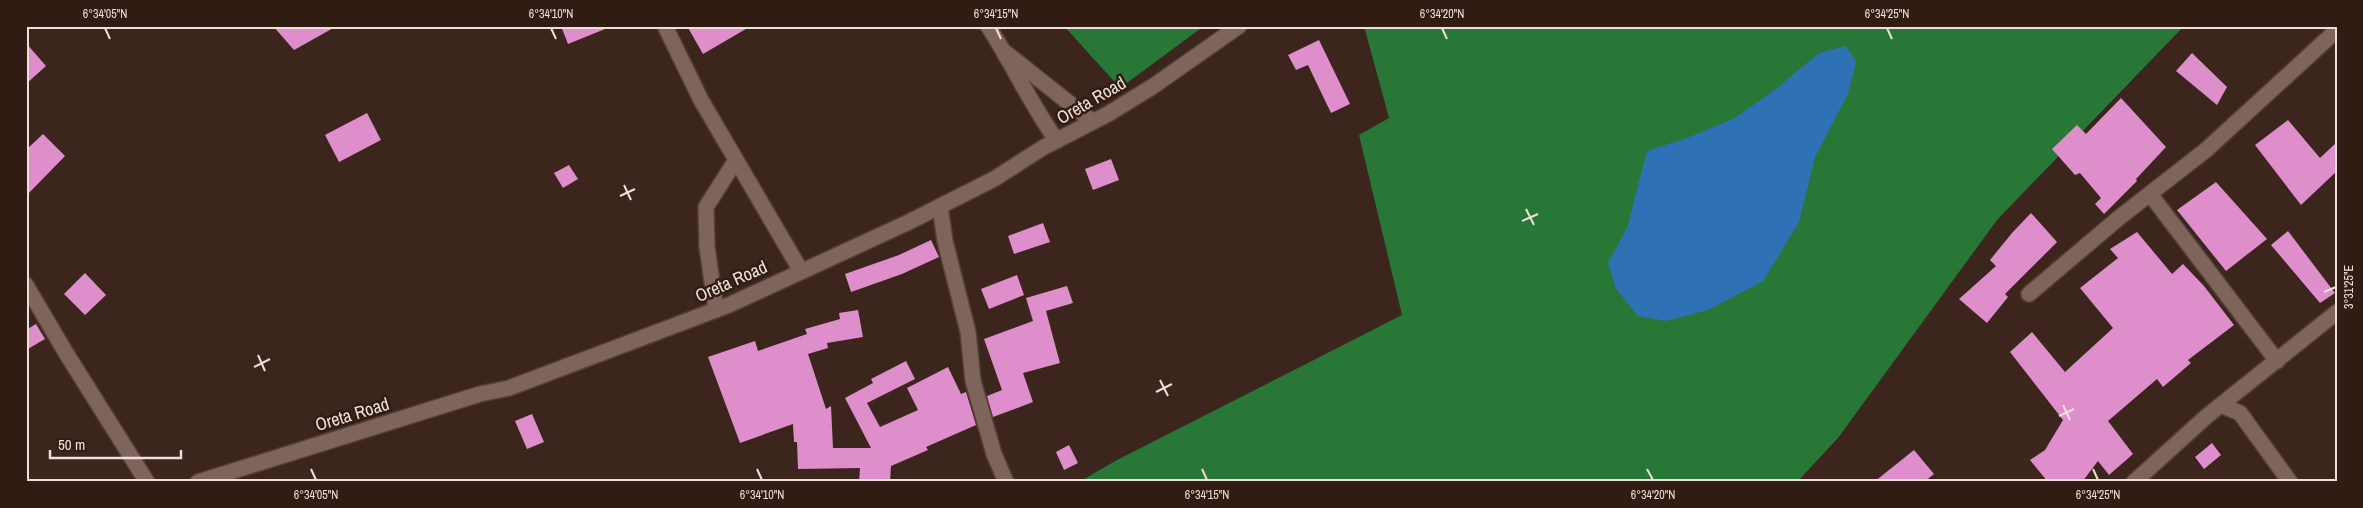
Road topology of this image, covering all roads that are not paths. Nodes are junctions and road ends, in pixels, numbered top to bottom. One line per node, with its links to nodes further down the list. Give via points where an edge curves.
1 (665, 26): 8 (street, via 701,100)
2 (988, 26): 5 (street)
3 (1239, 26): 6 (street, Oreta Road, via 1152,87)
4 (2337, 30): 9 (street, via 2206,150)
5 (1005, 52): 6 (street); 7 (street, via 1028,97)
6 (1093, 122): 7 (street, Oreta Road)
7 (1057, 141): 10 (street, Oreta Road, via 994,180)
8 (736, 160): 11 (street); 14 (street, via 706,207 707,247)
9 (2150, 194): 13 (street); 16 (street)
10 (940, 206): 11 (street, Oreta Road); 22 (street, via 945,242 968,332 974,381 994,454)
11 (801, 271): 14 (street, Oreta Road)
12 (26, 285): 20 (street)
13 (2029, 294)
14 (716, 310): 21 (street, Oreta Road, via 509,388 480,394)
15 (2337, 312): 16 (street)
16 (2277, 361): 17 (street)
17 (2243, 388): 18 (street); 19 (street)
18 (2221, 405): 19 (street); 23 (street)
19 (2240, 414): 24 (street)
20 (147, 482)
21 (198, 482)
22 (1006, 482)
23 (2134, 482)
24 (2290, 482)

